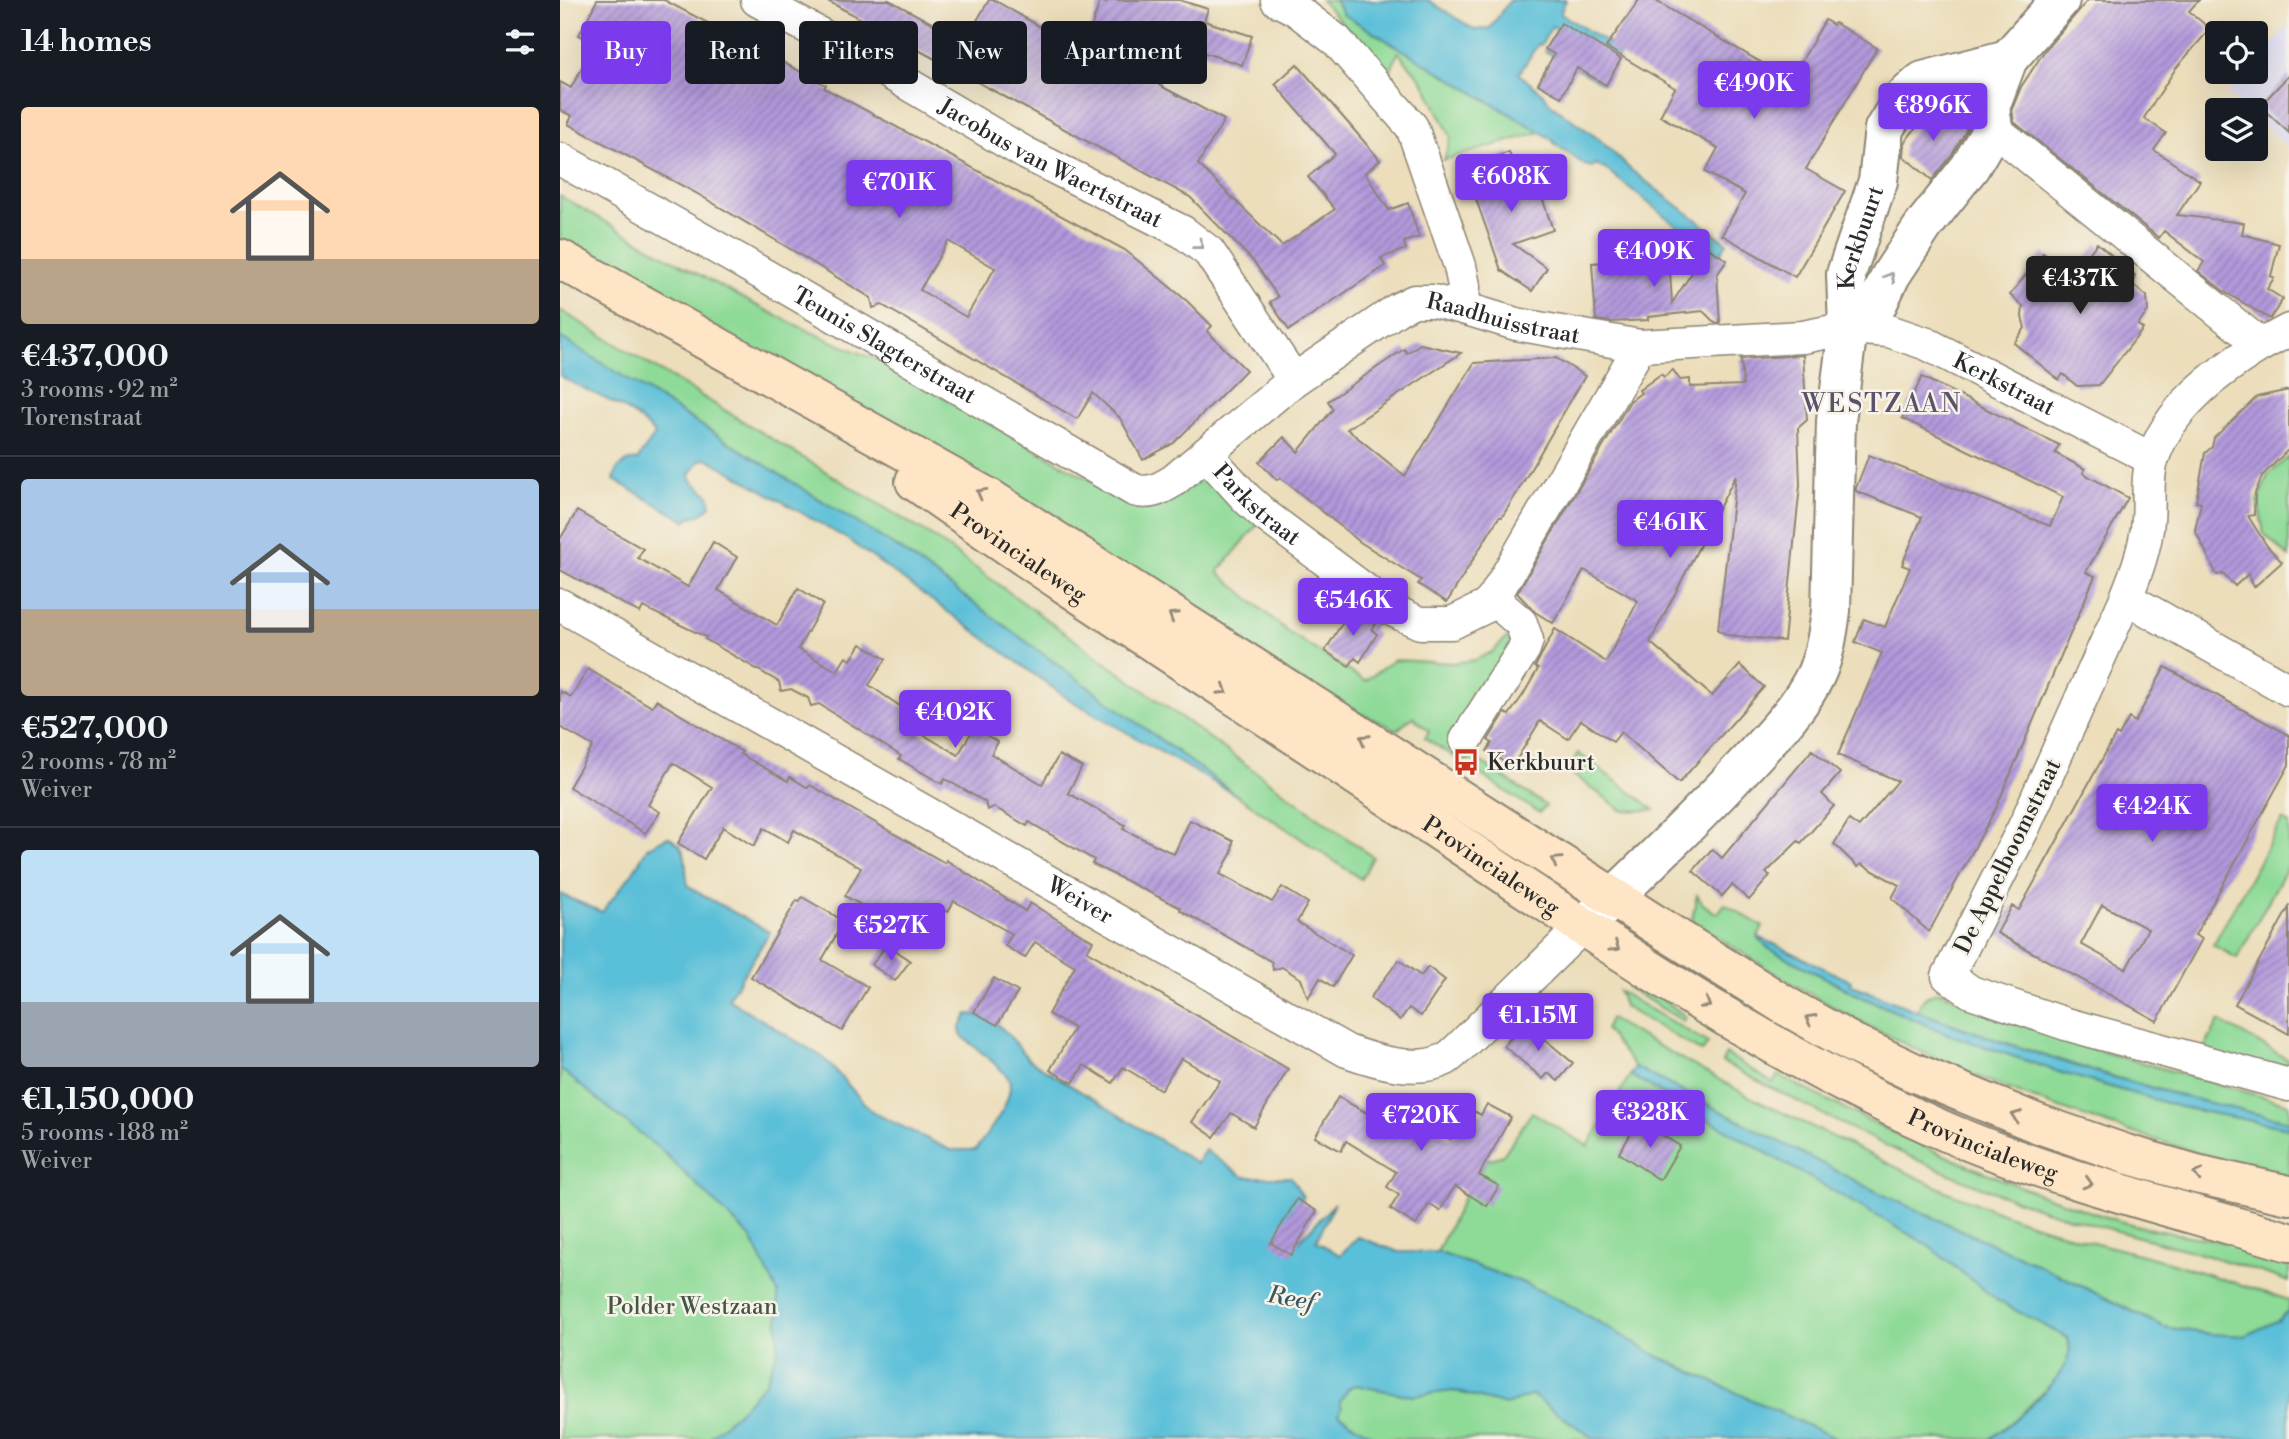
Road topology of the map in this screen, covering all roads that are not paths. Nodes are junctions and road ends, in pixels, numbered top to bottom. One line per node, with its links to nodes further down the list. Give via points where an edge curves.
1 (757, 0): 14 (street, Jacobus van Waertstraat, one-way to 14, via 1025,153 1183,232 1209,252)
2 (2060, 0): 4 (street, Kerkbuurt)
3 (1289, 3): 8 (street, via 1337,41 1412,127 1460,266)
4 (2008, 59): 5 (street, Kerkbuurt, via 1990,107); 9 (street, Kerkbuurt, via 1923,81 1902,99 1884,129 1878,181 1846,274)
5 (1993, 128): 9 (street, Kerkbuurt, one-way to 5, via 1875,307 1891,275); 11 (street)
6 (560, 159): 15 (street, Teunis Slagterstraat, via 1134,490 1143,493 1162,488)
7 (560, 259): 13 (main road, Provincialeweg)
8 (1463, 307): 12 (street, Raadhuisstraat, via 1516,324); 14 (street, Raadhuisstraat, via 1414,301)
9 (1848, 328): 12 (street, Raadhuisstraat, via 1803,337); 16 (street, Kerkstraat, via 1889,331 1927,344); 22 (street, Kerkbuurt, via 1836,421 1830,611 1816,674 1775,732 1694,821)
10 (2289, 330): 11 (street)
11 (2261, 345): 16 (street, via 2194,394)
12 (1640, 346): 18 (street, Parkstraat)
13 (756, 369): 22 (main road, Provincialeweg, one-way to 13, via 989,498); 23 (main road, Provincialeweg, one-way to 23, via 1146,639)
14 (1294, 380): 15 (street, Raadhuisstraat)
15 (1206, 454): 18 (street, Parkstraat, via 1266,516 1406,618 1452,623)
16 (2152, 459): 17 (street, via 2148,522)
17 (2126, 598): 20 (street); 24 (street, De Appelboomstraat, via 2024,827 1948,976 1971,992 2066,1024)
18 (1493, 599): 21 (street, via 1521,623 1527,640)
19 (560, 605): 23 (street, Weiver, via 1347,1051 1377,1062 1414,1065 1444,1060)
20 (2289, 690)
21 (1466, 740)
22 (1614, 897): 23 (street, Kerkbuurt); 25 (main road, Provincialeweg, one-way to 22, via 2126,1154 1948,1088 1786,1006)
23 (1584, 926): 26 (main road, Provincialeweg, one-way to 26, via 1760,1037 1949,1133 2056,1174)
24 (2289, 1085)
25 (2289, 1195)
26 (2289, 1242)

